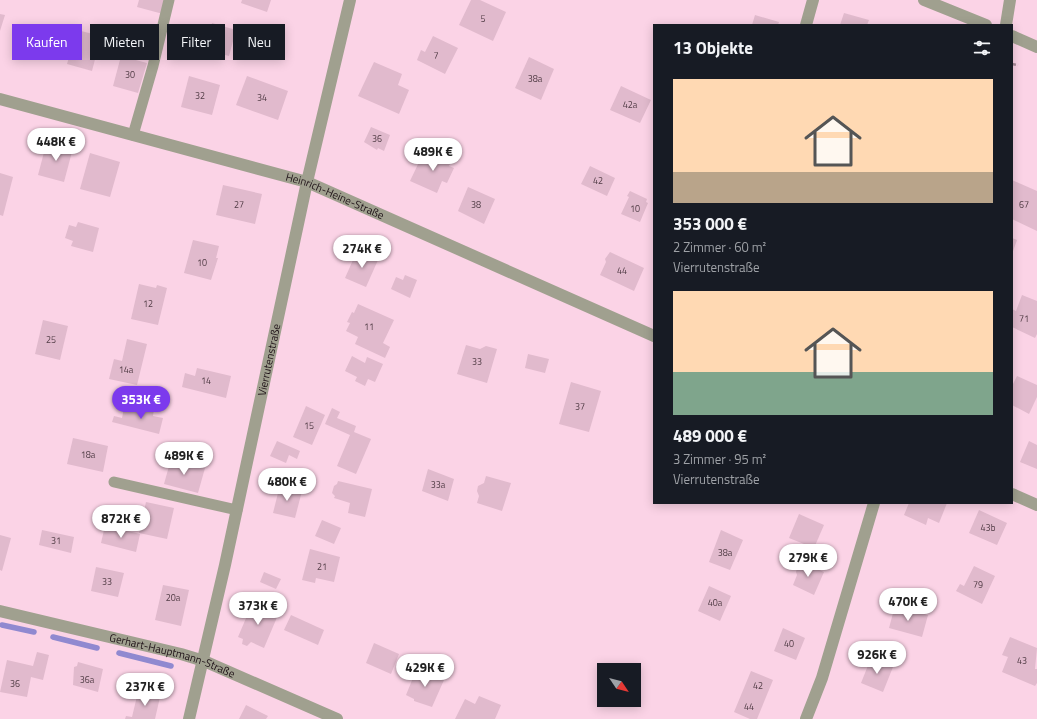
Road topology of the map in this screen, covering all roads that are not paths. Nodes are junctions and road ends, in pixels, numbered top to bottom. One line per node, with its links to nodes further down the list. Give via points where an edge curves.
1 (169, 0): 12 (lane)
2 (350, 0): 13 (street, Vierrutenstraße)
3 (813, 0): 6 (street)
4 (924, 0): 7 (street)
5 (1010, 0): 8 (street)
6 (806, 24)
7 (984, 24)
8 (1006, 24)
9 (1013, 36): 10 (street)
10 (1037, 47)
11 (0, 99): 12 (street, Heinrich-Heine-Straße)
12 (133, 135): 13 (street, Heinrich-Heine-Straße)
13 (307, 182): 14 (street, Heinrich-Heine-Straße); 19 (street, Vierrutenstraße)
14 (653, 336)
15 (114, 482): 19 (lane)
16 (1013, 494): 18 (street)
17 (874, 504): 24 (street, via 822,678)
18 (1037, 505)
19 (237, 510): 21 (street, Vierrutenstraße)
20 (0, 611): 21 (street, Gerhart-Hauptmann-Straße)
21 (204, 661): 22 (street, Vierrutenstraße); 23 (street, Gerhart-Hauptmann-Straße)
22 (189, 719)
23 (337, 719)
24 (806, 719)

